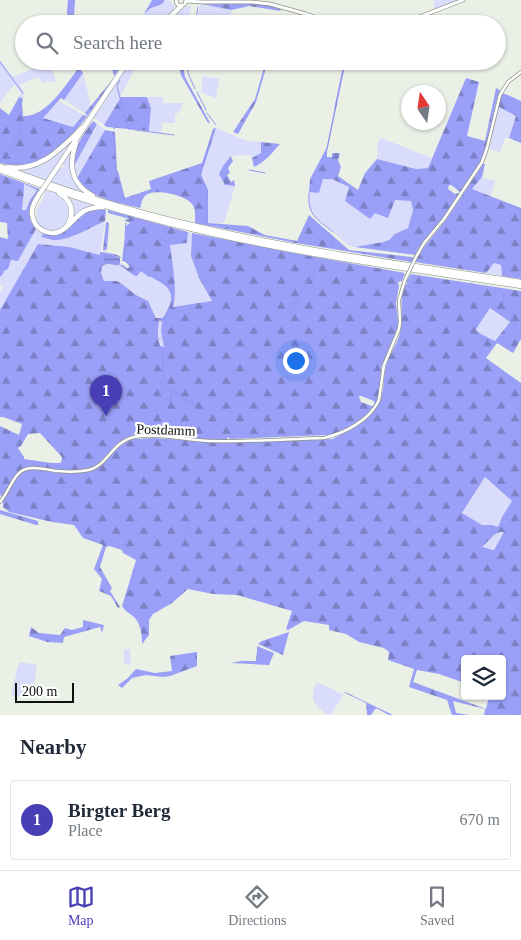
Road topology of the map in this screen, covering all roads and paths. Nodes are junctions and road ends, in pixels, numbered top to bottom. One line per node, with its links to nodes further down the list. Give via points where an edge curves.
1 (463, 0): 6 (main road)
2 (186, 1): 3 (main road, via 183,5); 5 (main road, via 260,2)
3 (178, 3): 4 (highway)
4 (172, 15)
5 (307, 15)
6 (424, 15)
7 (122, 70): 9 (highway)
8 (521, 72): 16 (street, Postdamm, bridge, via 500,94 482,162 424,243 404,280 398,300 399,330 384,365 380,395 377,405 363,420 324,438 215,441 152,436 133,438 117,446 101,464 81,472 23,470)
9 (88, 122): 10 (highway); 11 (highway, via 48,159 19,168)
10 (78, 137): 13 (highway, via 71,164 76,182); 14 (highway, bridge, via 32,209 39,228 48,232)
11 (0, 167): 12 (highway); 13 (highway)
12 (52, 189): 13 (highway); 14 (highway, via 70,204 72,215)
13 (104, 204): 14 (highway, via 86,210); 15 (highway, via 271,242)
14 (65, 228)
15 (521, 284)
16 (0, 502)

